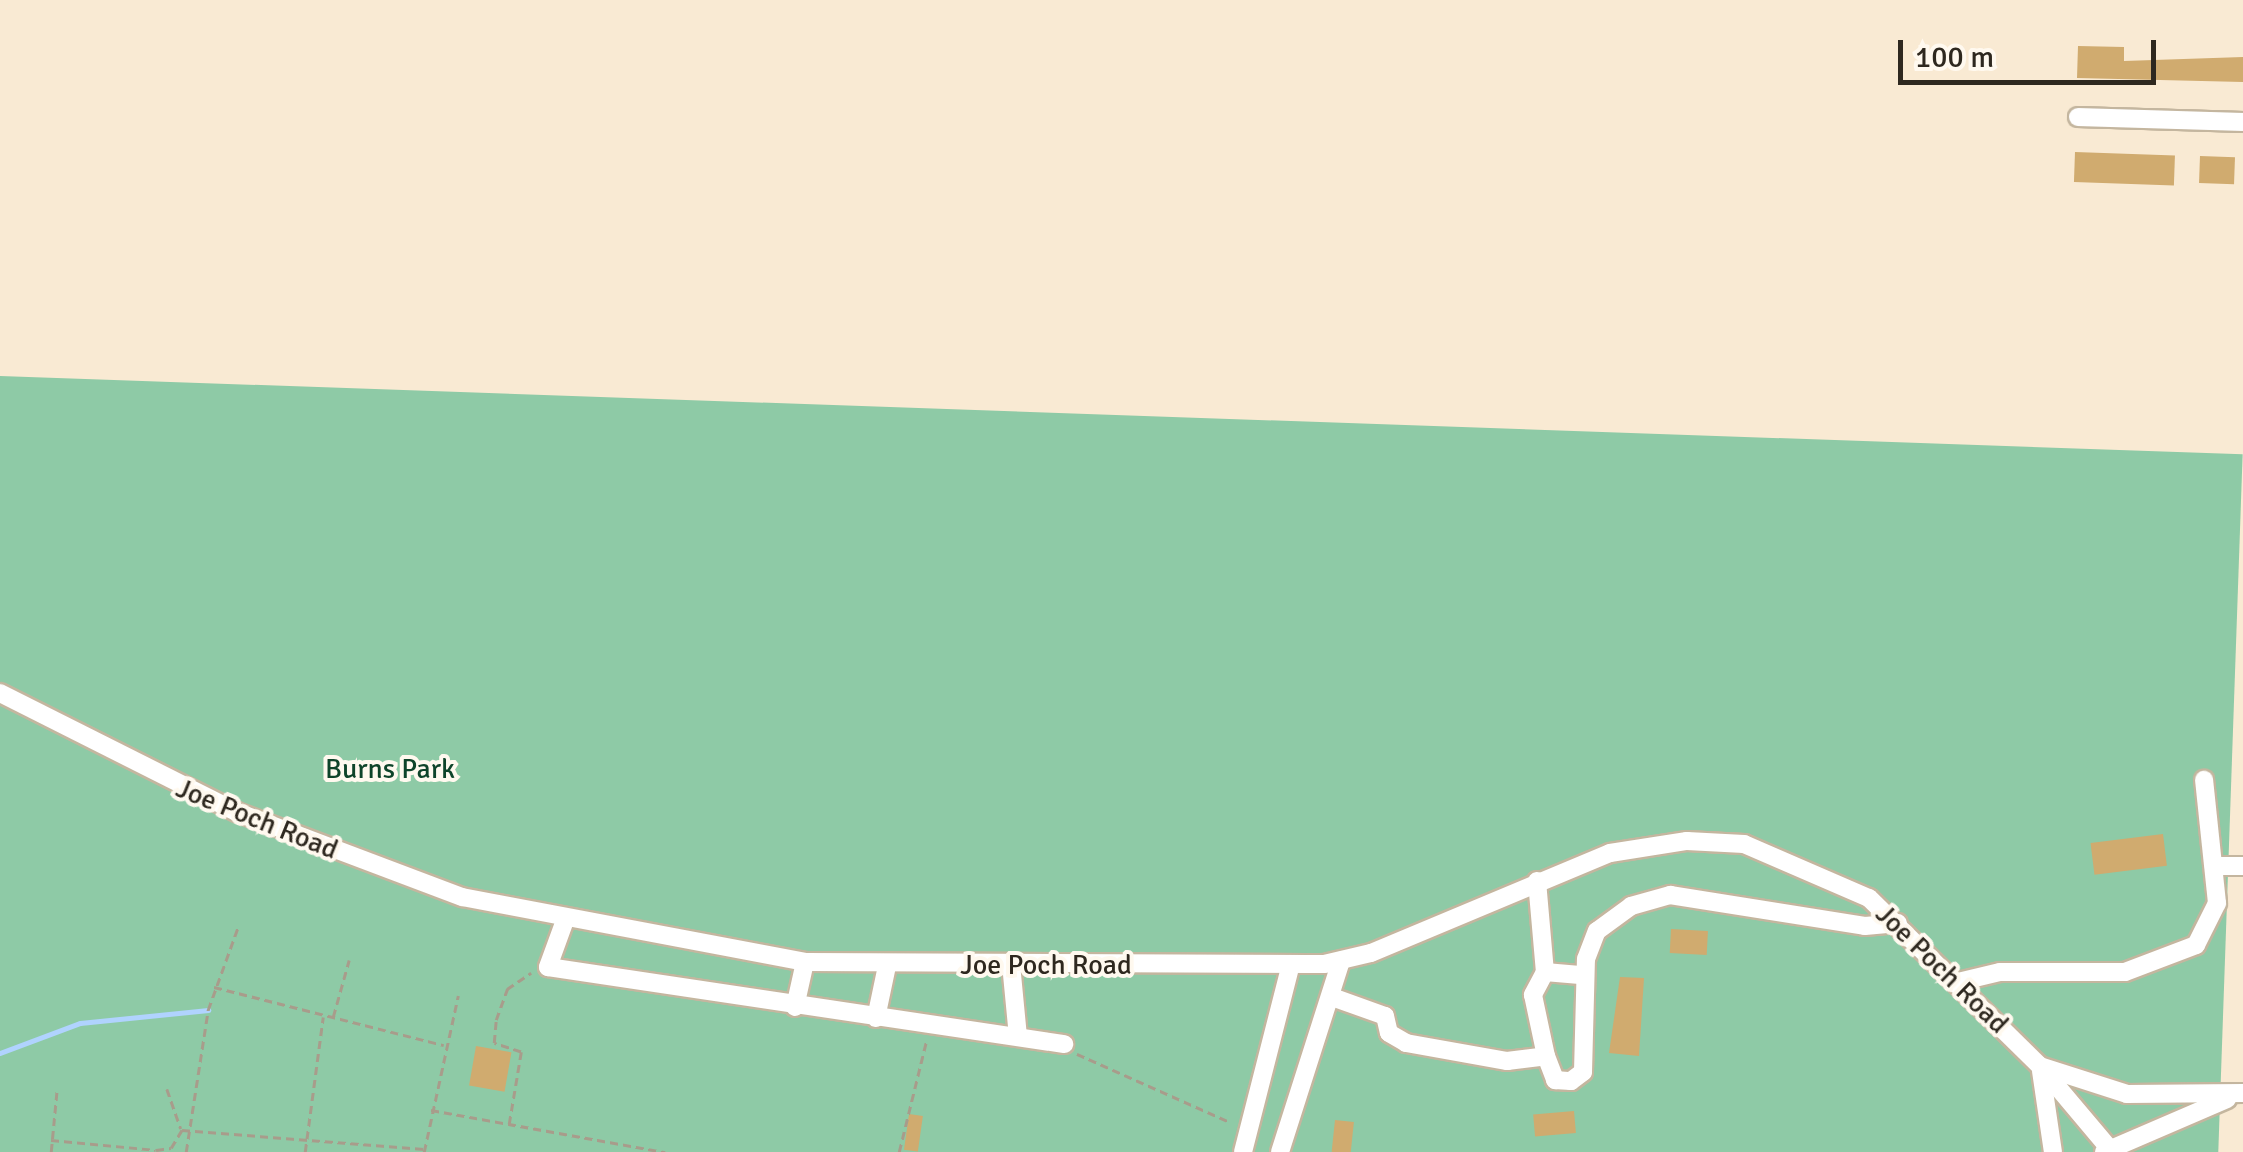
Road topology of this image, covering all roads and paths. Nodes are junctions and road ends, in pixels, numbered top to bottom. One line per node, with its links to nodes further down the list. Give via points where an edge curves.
1 (2078, 116): 2 (street)
2 (2243, 122)
3 (0, 693): 8 (street, Joe Poch Road, via 237,812 462,897)
4 (2204, 780): 5 (street)
5 (2217, 866): 6 (street); 20 (street, via 2214,920 2181,956 2125,972 2000,972)
6 (2243, 866)
7 (1537, 881): 9 (street, Joe Poch Road, via 1610,853 1716,841 1807,864); 13 (street, Joe Poch Road); 18 (street)
8 (564, 923): 12 (street, Joe Poch Road); 16 (street)
9 (1898, 923): 19 (street, via 1660,896 1596,931); 20 (street, Joe Poch Road)
10 (238, 927): 21 (path)
11 (349, 960): 27 (path)
12 (805, 962): 15 (street, Joe Poch Road); 24 (street)
13 (1341, 962): 17 (street, Joe Poch Road); 23 (street)
14 (1010, 964): 15 (street, Joe Poch Road); 17 (street, Joe Poch Road); 29 (street)
15 (887, 966): 26 (street)
16 (548, 967): 24 (street); 38 (path, via 514,981 498,1007 494,1042 521,1052)
17 (1290, 967): 40 (street)
18 (1545, 972): 19 (street); 32 (street, via 1534,996)
19 (1582, 975): 32 (street, via 1582,1076 1555,1080)
20 (1958, 982): 33 (street, Joe Poch Road)
21 (214, 986): 25 (path); 41 (path)
22 (458, 996): 30 (path)
23 (1332, 996): 32 (street, via 1385,1016 1388,1034 1406,1044 1507,1060); 52 (street)
24 (795, 1006): 26 (street)
25 (323, 1016): 27 (path); 42 (path)
26 (876, 1018): 28 (street)
27 (332, 1019): 30 (path)
28 (928, 1026): 29 (street); 50 (path)
29 (1018, 1038): 31 (street)
30 (444, 1044): 37 (path)
31 (1064, 1044): 40 (path)
32 (1546, 1056)
33 (2040, 1066): 36 (street, Joe Poch Road, via 2127,1094); 45 (street, Joe Poch Road); 53 (street)
34 (57, 1089): 43 (path)
35 (167, 1089): 39 (path)
36 (2243, 1093): 45 (street)
37 (431, 1110): 38 (path); 44 (path)
38 (508, 1125): 49 (path)
39 (182, 1130): 41 (path); 43 (path, via 171,1148 156,1150)
40 (1249, 1130): 51 (street)
41 (188, 1131): 42 (path); 47 (path)
42 (305, 1139): 44 (path); 48 (path)
43 (51, 1140): 46 (path)
44 (424, 1150)
45 (2106, 1150)
46 (51, 1152)
47 (186, 1152)
48 (304, 1152)
49 (665, 1152)
50 (899, 1152)
51 (1244, 1152)
52 (1280, 1152)
53 (2054, 1152)

